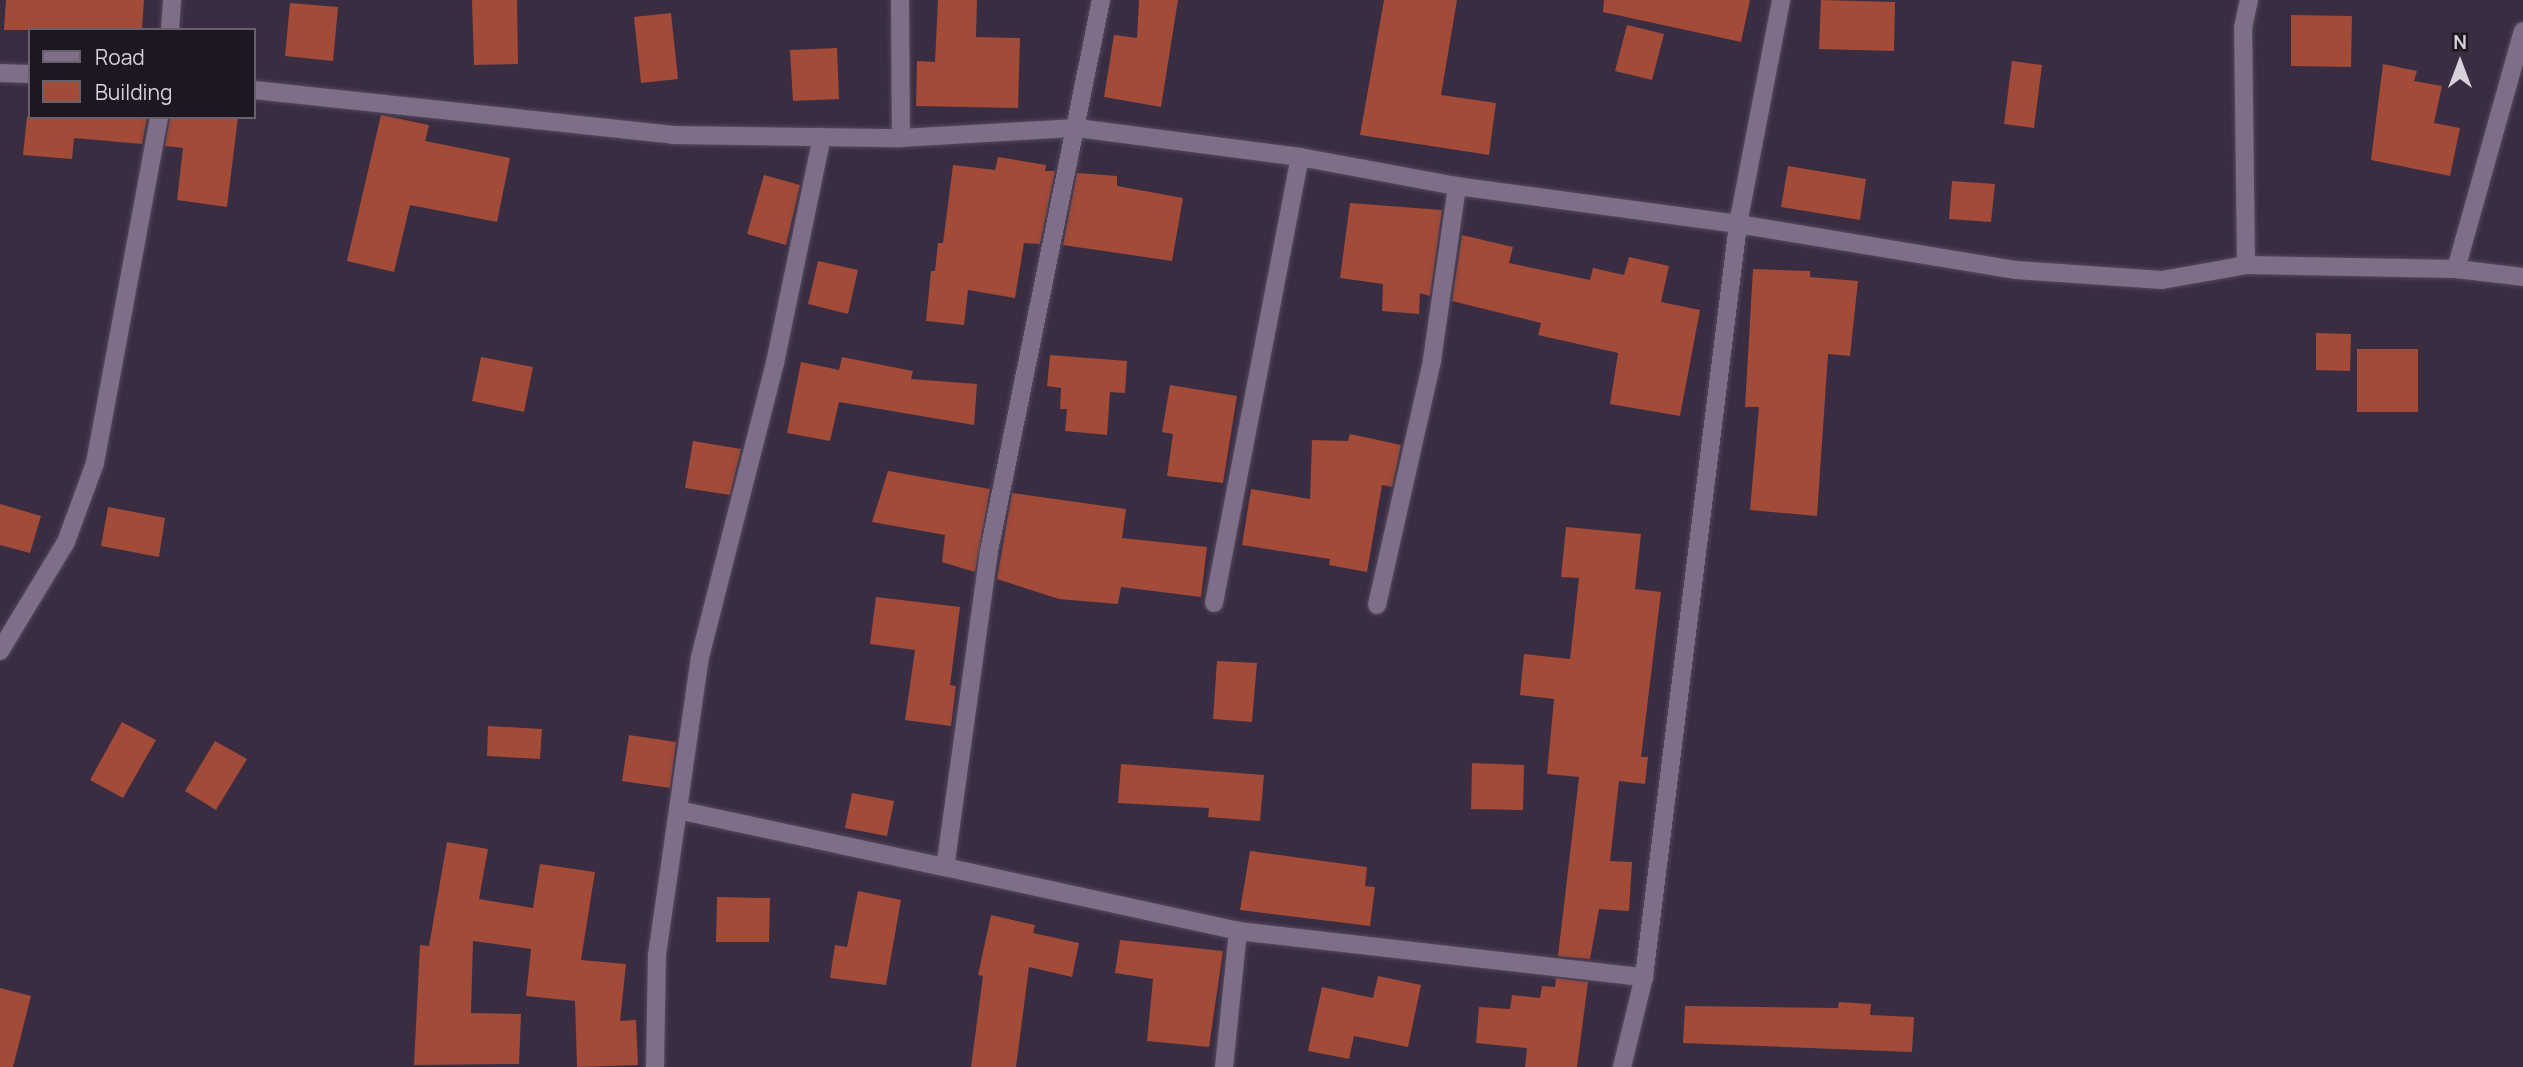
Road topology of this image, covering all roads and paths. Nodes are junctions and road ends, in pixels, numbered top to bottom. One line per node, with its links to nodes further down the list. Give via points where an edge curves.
1 (172, 0): 6 (street)
2 (900, 0): 14 (street)
3 (1101, 0): 12 (street)
4 (1781, 0): 17 (street)
5 (2249, 0): 18 (street, via 2243,28)
6 (170, 28)
7 (2523, 31): 19 (street)
8 (0, 73): 9 (street)
9 (28, 74)
10 (256, 90): 13 (street, via 673,135)
11 (159, 119): 23 (street, via 95,463 66,542)
12 (1077, 128): 14 (street); 15 (street); 25 (street, via 989,551)
13 (822, 137): 14 (street); 24 (street, via 775,363 699,657)
14 (901, 138)
15 (1300, 157): 16 (street); 21 (street)
16 (1457, 186): 17 (street); 22 (street, via 1432,360)
17 (1738, 224): 18 (street, via 2016,270 2162,279); 27 (street)
18 (2246, 265): 19 (street)
19 (2456, 269): 20 (street)
20 (2523, 277)
21 (1214, 603)
22 (1377, 606)
23 (0, 651)
24 (678, 810): 25 (street); 28 (street, via 657,955)
25 (945, 867): 26 (street)
26 (1238, 931): 27 (street); 29 (street)
27 (1644, 977): 30 (street)
28 (655, 1067)
29 (1224, 1067)
30 (1622, 1067)

